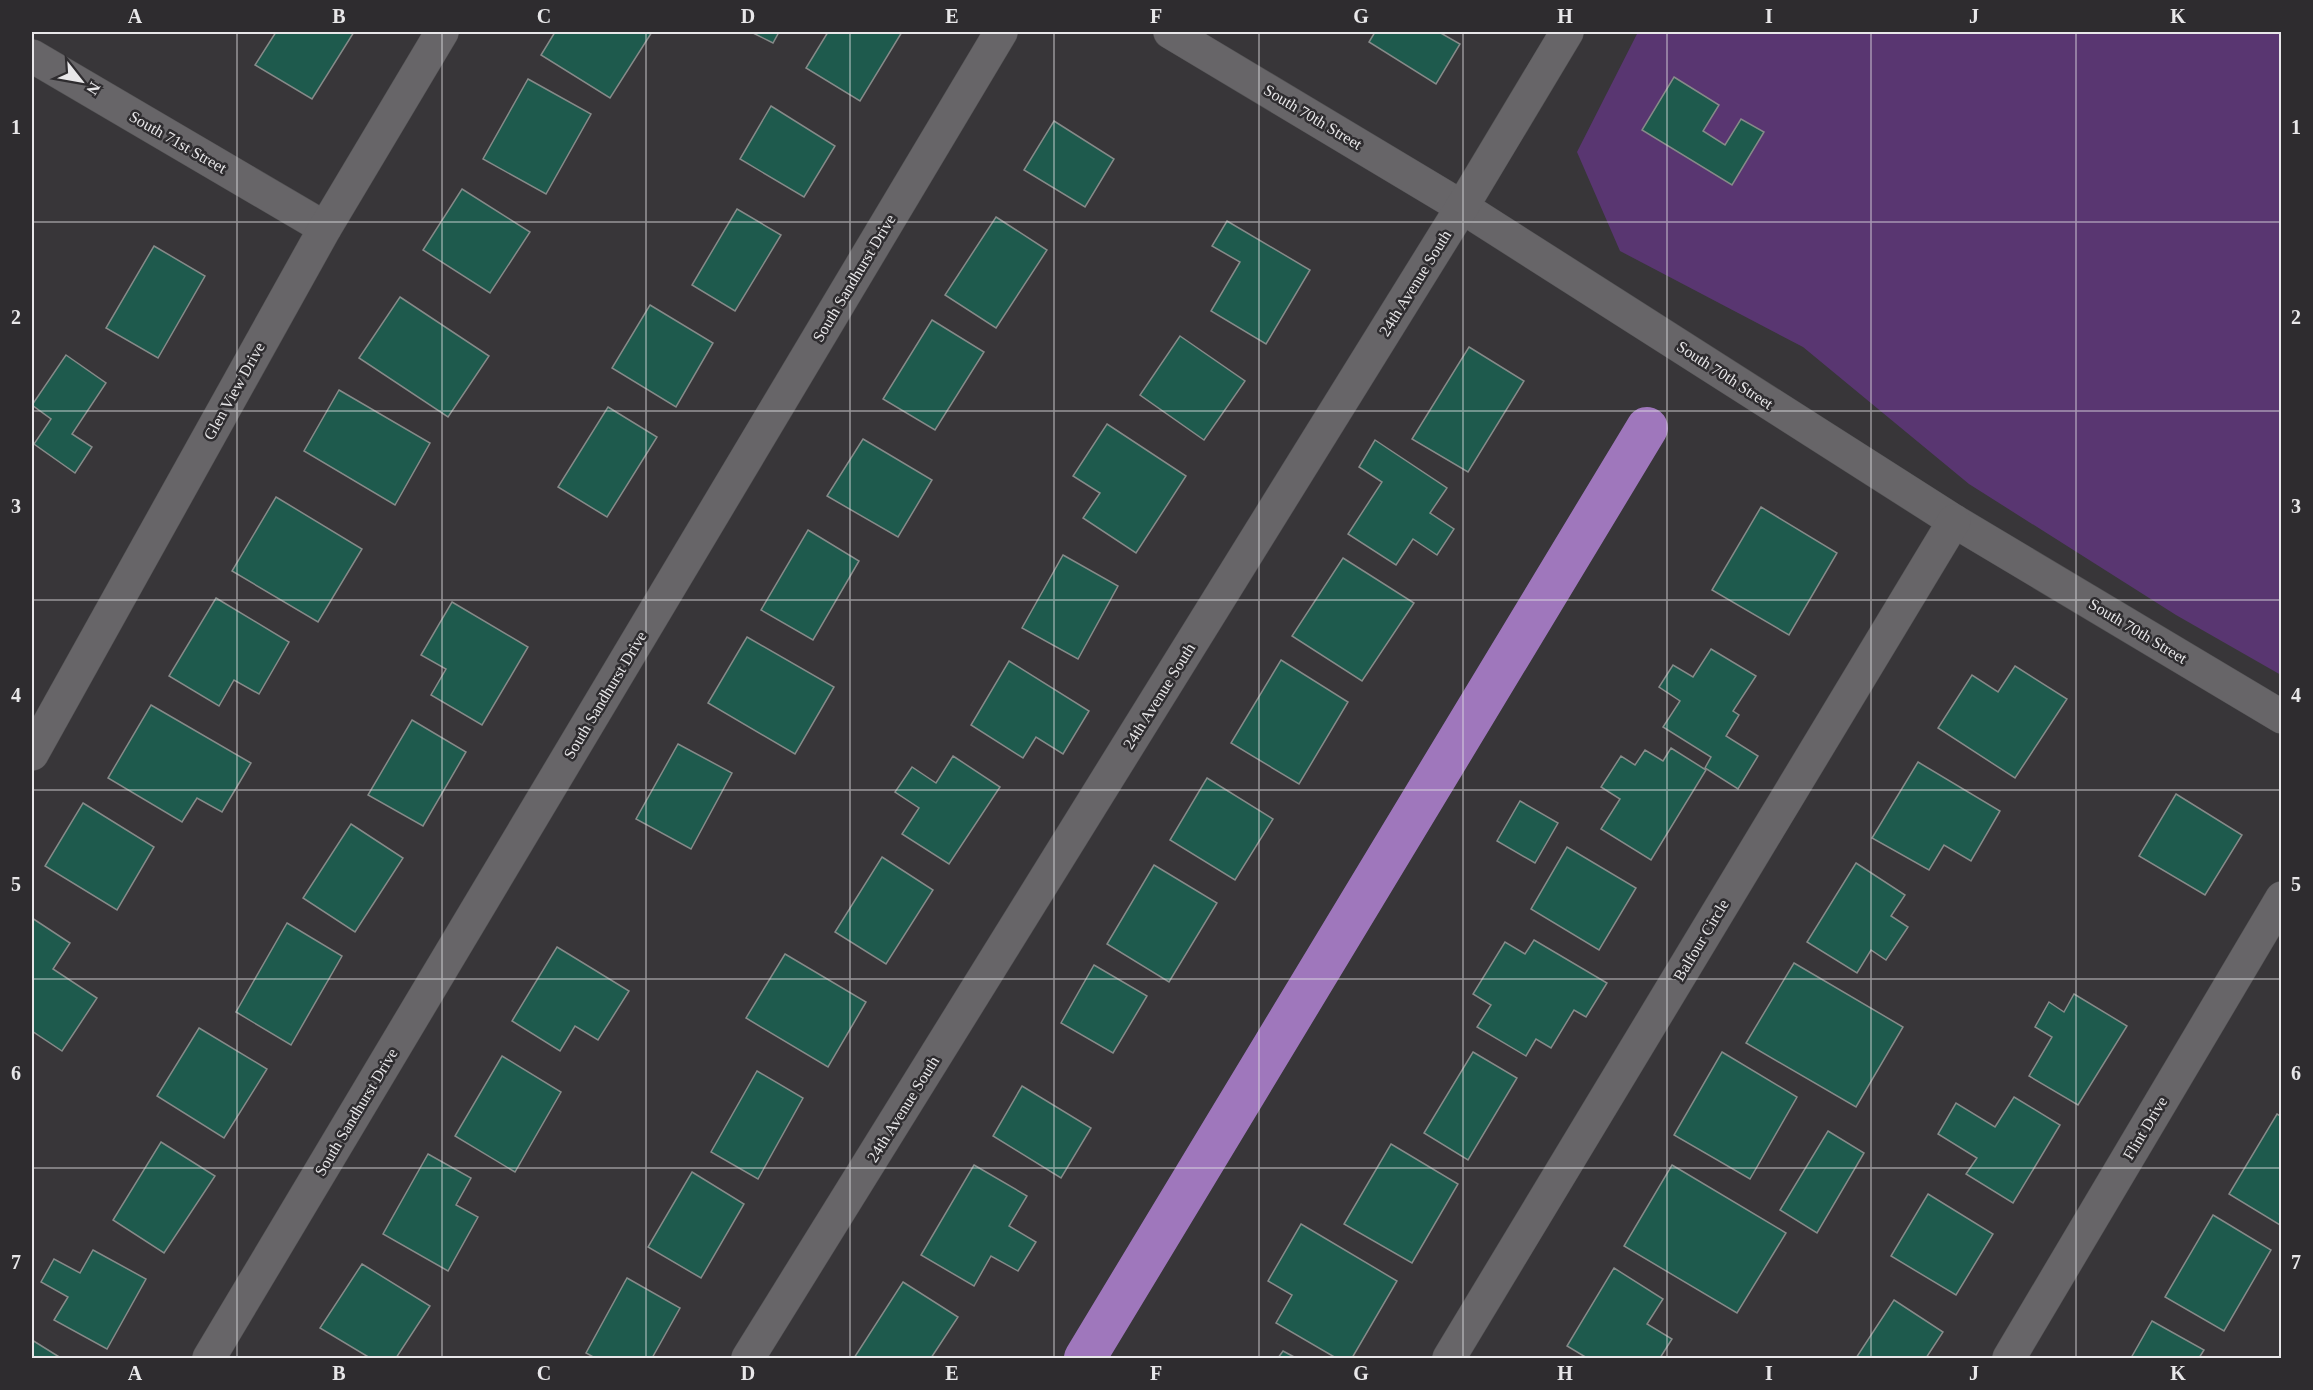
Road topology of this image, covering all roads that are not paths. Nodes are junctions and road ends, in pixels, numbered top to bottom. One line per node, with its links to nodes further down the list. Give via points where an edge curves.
1 (442, 32): 7 (street, Glen View Drive)
2 (1001, 32): 12 (street, South Sandhurst Drive)
3 (1170, 32): 6 (street, South 70th Street)
4 (1567, 32): 6 (street, 24th Avenue South)
5 (32, 56): 7 (street, South 71st Street)
6 (1462, 207): 8 (street, South 70th Street); 13 (street, 24th Avenue South)
7 (325, 228): 10 (street, Glen View Drive)
8 (1954, 521): 9 (street, South 70th Street); 14 (street, Balfour Circle)
9 (2282, 717)
10 (35, 741)
11 (2282, 898): 15 (street, Flint Drive)
12 (209, 1359)
13 (748, 1359)
14 (1449, 1359)
15 (2009, 1359)

